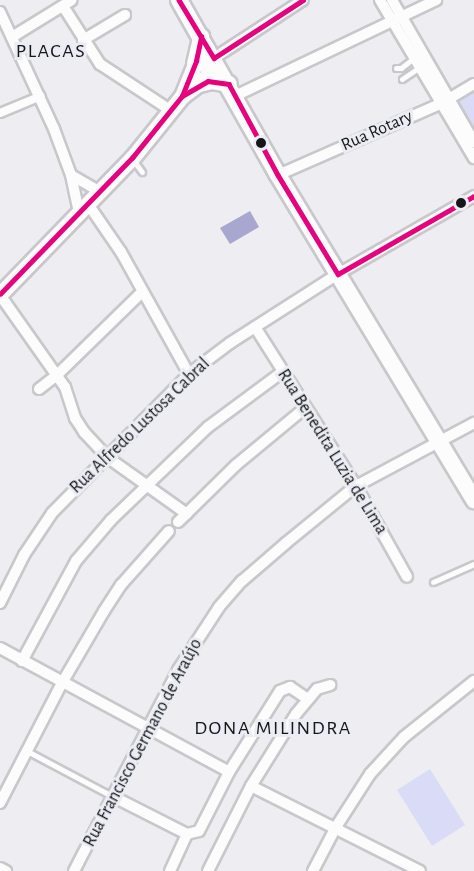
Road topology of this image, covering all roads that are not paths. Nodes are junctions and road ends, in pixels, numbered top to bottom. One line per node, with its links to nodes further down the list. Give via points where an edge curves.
1 (303, 0): 13 (street)
2 (380, 0): 9 (street)
3 (392, 0): 9 (street)
4 (436, 0): 9 (street)
5 (68, 3): 10 (street); 12 (street)
6 (186, 3): 11 (main road)
7 (0, 12): 10 (street)
8 (126, 15): 12 (street)
9 (397, 19): 14 (street); 20 (street); 23 (street)
10 (12, 37): 21 (street)
11 (201, 37): 13 (main road); 15 (main road)
12 (83, 40): 24 (street, via 110,73)
13 (214, 58): 15 (main road); 18 (main road, via 210,72); 20 (main road)
14 (417, 63): 16 (lane); 17 (lane); 23 (street)
15 (195, 64): 22 (main road)
16 (396, 68)
17 (402, 79)
18 (200, 84): 20 (main road, via 212,81); 22 (main road)
19 (474, 84): 23 (street, Rua Rotary)
20 (232, 90): 31 (main road)
21 (41, 96): 25 (street); 30 (street)
22 (182, 96): 24 (main road)
23 (446, 101): 26 (street); 28 (street); 31 (street, Rua Rotary)
24 (170, 110): 27 (main road)
25 (0, 113)
26 (474, 142)
27 (132, 158): 29 (lane); 32 (main road)
28 (474, 158)
29 (142, 172)
30 (71, 175): 32 (street); 34 (street)
31 (278, 175): 35 (main road)
32 (100, 192): 34 (main road)
33 (474, 196): 35 (street, Rua Alfredo Lustosa Cabral)
34 (84, 208): 36 (main road); 37 (street, via 122,252)
35 (338, 274): 38 (street, Rua Alfredo Lustosa Cabral); 45 (main road)
36 (2, 289): 41 (street)
37 (142, 291): 40 (street); 41 (street)
38 (255, 327): 39 (street, Rua Benedita Luzia de Lima); 40 (street, Rua Alfredo Lustosa Cabral)
39 (282, 372): 43 (street, Rua Benedita Luzia de Lima); 47 (street, via 208,427)
40 (189, 374): 46 (street, Rua Alfredo Lustosa Cabral)
41 (57, 375): 42 (street); 46 (street, via 75,418)
42 (39, 389)
43 (304, 408): 48 (street, Rua Benedita Luzia de Lima); 50 (street, via 236,465)
44 (474, 423): 45 (street, Rua Francisco Germano de Araújo)
45 (439, 442): 48 (street, Rua Francisco Germano de Araújo); 49 (main road)
46 (107, 457): 47 (street); 56 (street, Rua Alfredo Lustosa Cabral, via 39,531)
47 (146, 485): 50 (street); 58 (street, via 76,561)
48 (356, 486): 54 (street, Rua Benedita Luzia de Lima); 63 (street, Rua Francisco Germano de Araújo, via 251,574 219,607 178,670)
49 (474, 500)
50 (187, 514): 51 (street)
51 (178, 522)
52 (169, 531): 60 (street, via 121,585)
53 (474, 564): 55 (lane)
54 (407, 578)
55 (433, 582)
56 (0, 603)
57 (0, 648): 58 (street)
58 (22, 661): 60 (street)
59 (474, 681): 69 (street, via 404,737 370,774)
60 (62, 683): 63 (street); 64 (street)
61 (330, 685): 62 (street, via 317,689)
62 (308, 699): 65 (street, via 290,687 280,691); 66 (street)
63 (149, 730): 65 (street); 67 (street, Rua Francisco Germano de Araújo)
64 (27, 751): 67 (lane); 68 (street)
65 (229, 772): 70 (street, via 199,831)
66 (251, 786): 69 (street); 75 (street)
67 (112, 795): 70 (street); 73 (street, Rua Francisco Germano de Araújo)
68 (0, 803)
69 (336, 827): 76 (street); 77 (street)
70 (187, 834): 74 (street)
71 (0, 868): 72 (street)
72 (6, 871)
73 (74, 871)
74 (170, 871)
75 (207, 871)
76 (313, 871)
77 (420, 871)

